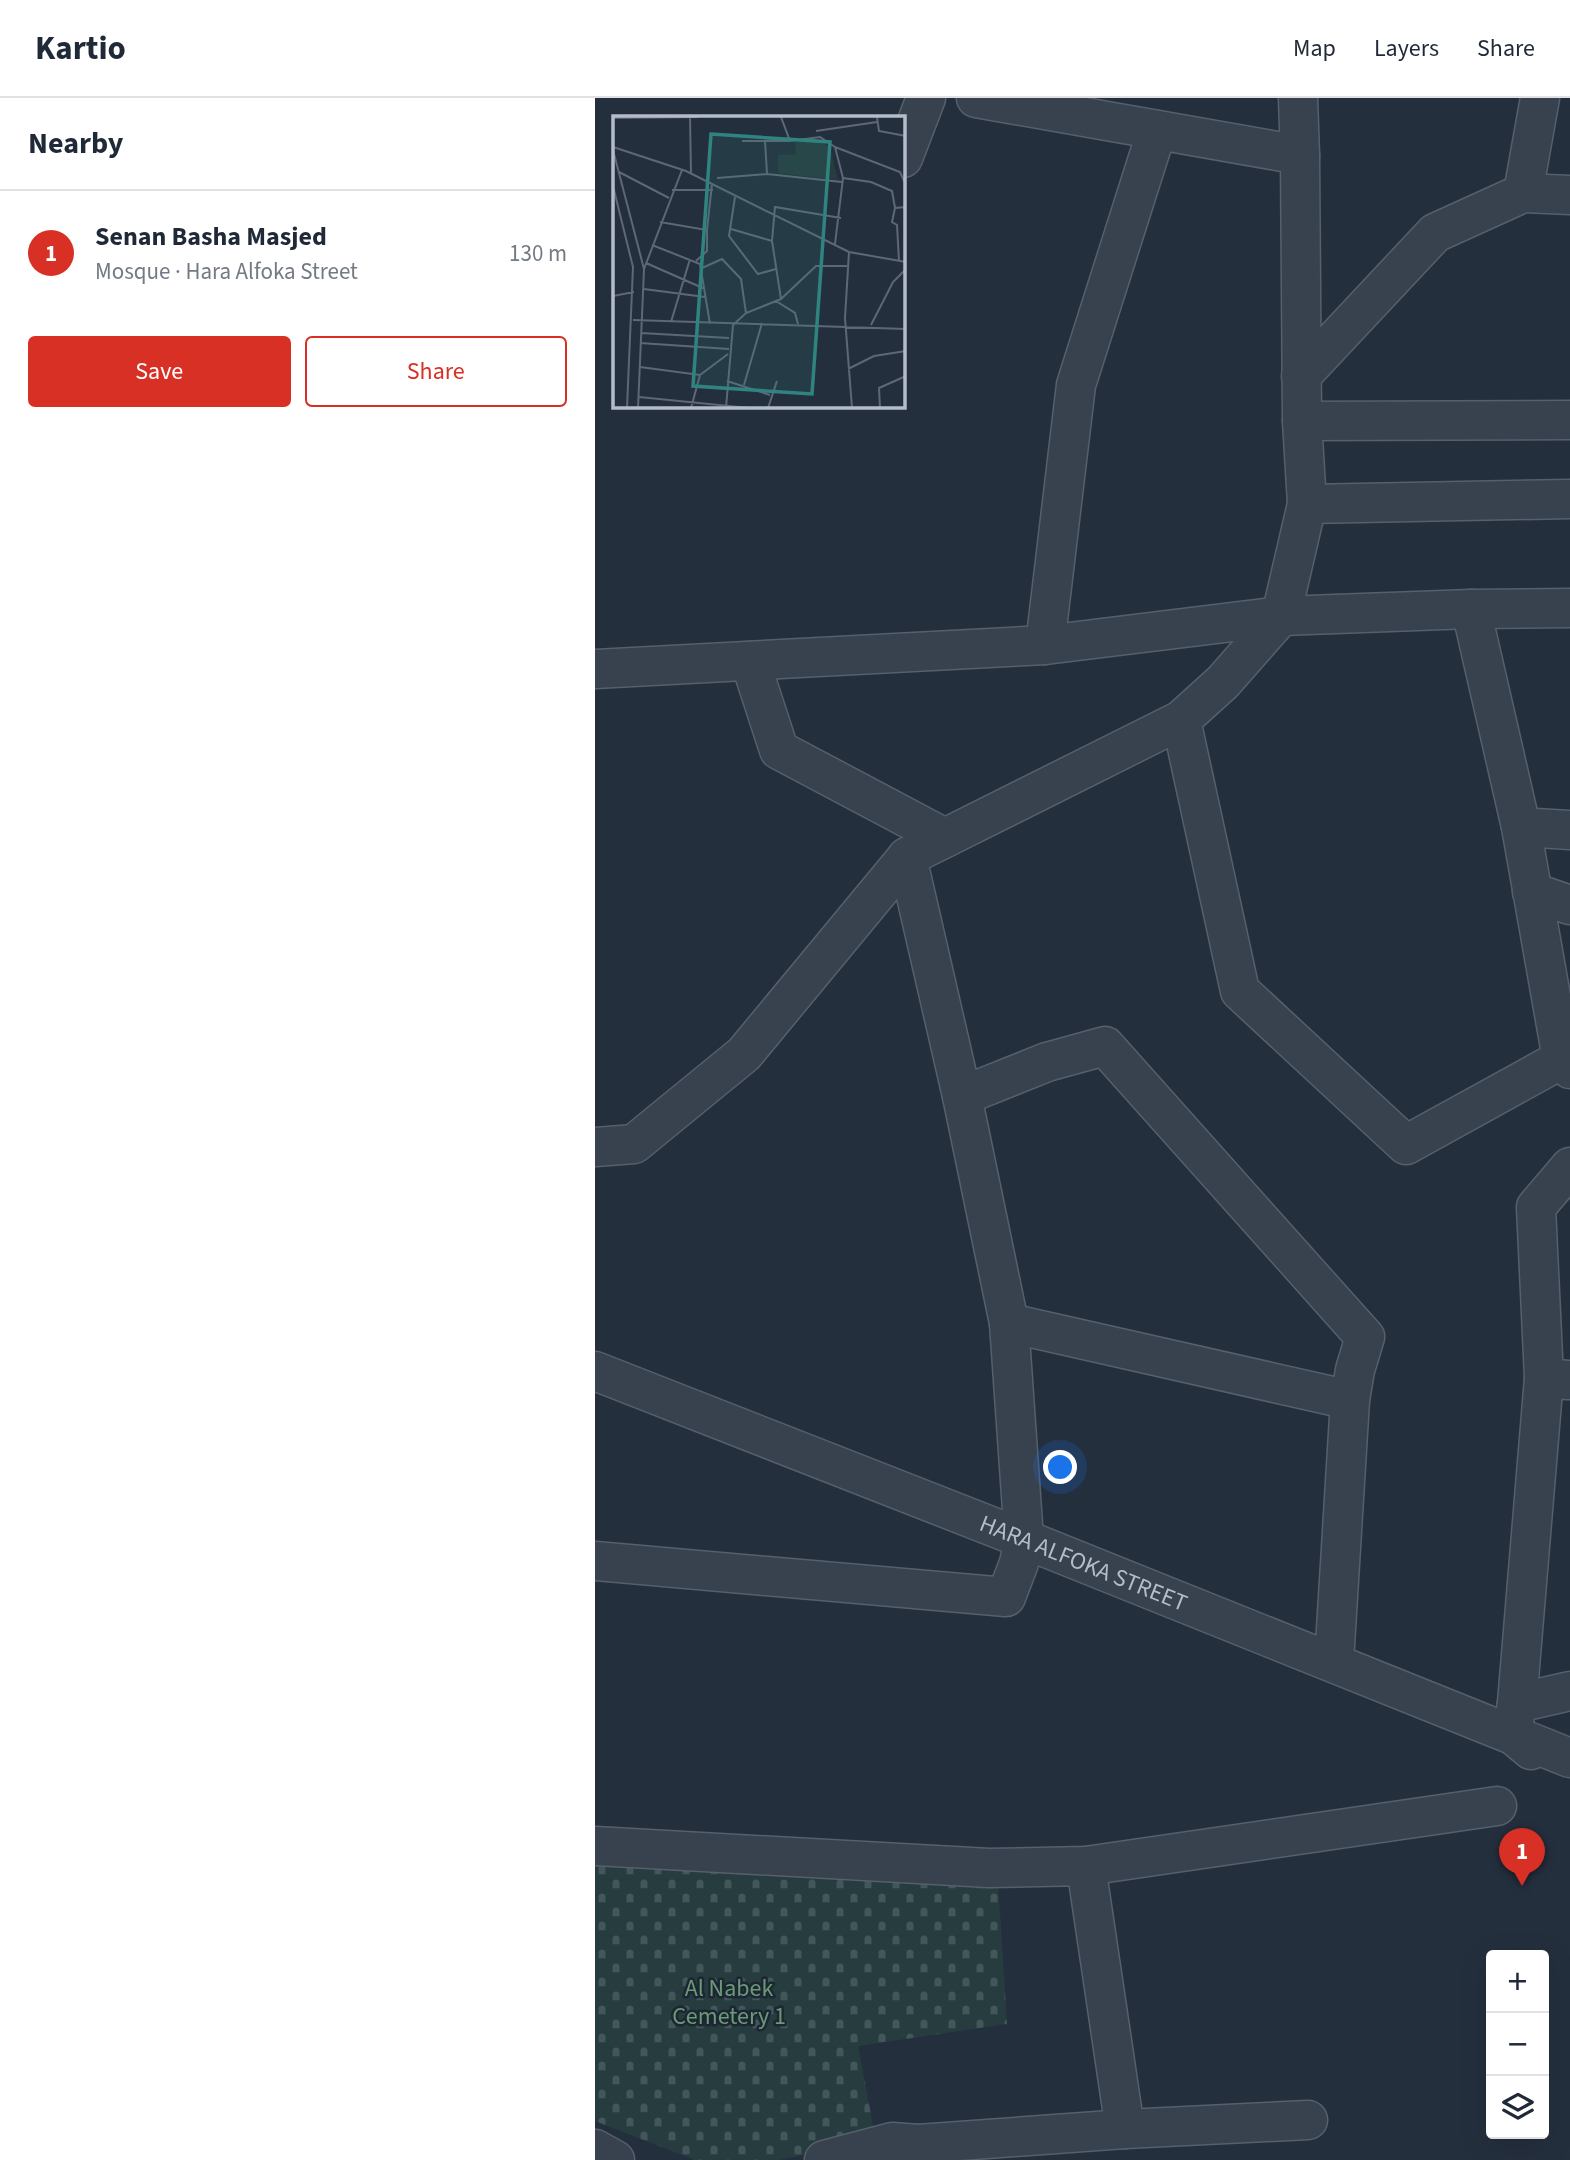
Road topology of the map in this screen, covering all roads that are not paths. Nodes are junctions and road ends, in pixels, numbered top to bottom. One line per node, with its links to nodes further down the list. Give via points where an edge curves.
1 (926, 98): 6 (street)
2 (976, 98): 5 (street)
3 (1298, 98): 7 (street)
4 (1540, 98): 8 (street)
5 (1157, 130): 7 (street); 18 (street, via 1076,385)
6 (905, 153)
7 (1300, 155): 10 (street)
8 (1523, 193): 9 (street); 10 (street, via 1435,233)
9 (1570, 195)
10 (1301, 376): 12 (street)
11 (1570, 420): 12 (street)
12 (1302, 421): 14 (street)
13 (1570, 499): 14 (street)
14 (1307, 504): 17 (street)
15 (1570, 608): 16 (street)
16 (1471, 610): 17 (street); 22 (street)
17 (1282, 616): 18 (street); 21 (street, via 1223,682)
18 (1045, 645): 19 (street)
19 (750, 661): 20 (street); 24 (street, via 779,750)
20 (595, 669)
21 (1181, 720): 24 (street); 28 (street, via 1240,991 1406,1145)
22 (1521, 827): 23 (street); 26 (street)
23 (1570, 830)
24 (946, 838): 25 (street)
25 (907, 857): 29 (street); 30 (street, via 744,1054 634,1144)
26 (1532, 892): 27 (street); 28 (street)
27 (1570, 905)
28 (1566, 1064)
29 (962, 1096): 32 (street); 35 (street, via 1047,1062 1105,1046 1366,1337)
30 (595, 1147)
31 (1570, 1167): 34 (street, via 1536,1208)
32 (1009, 1323): 35 (street); 36 (street)
33 (595, 1371): 36 (street, HARA ALFOKA STREET)
34 (1557, 1379): 40 (street)
35 (1350, 1400): 38 (street)
36 (1024, 1539): 37 (street, via 1006,1597); 38 (street, HARA ALFOKA STREET)
37 (595, 1561)
38 (1334, 1662): 40 (street, HARA ALFOKA STREET)
39 (1570, 1691): 40 (street)
40 (1514, 1718): 41 (street, HARA ALFOKA STREET); 42 (street)
41 (1570, 1758)
42 (1570, 1780)
43 (1497, 1806): 45 (street)
44 (595, 1846): 45 (street, via 989,1868)
45 (1086, 1866): 47 (street)
46 (1308, 2120): 47 (street)
47 (1125, 2129): 49 (street)
48 (595, 2149): 50 (street)
49 (926, 2152): 51 (street, via 892,2142)
50 (615, 2160)
51 (824, 2160)

